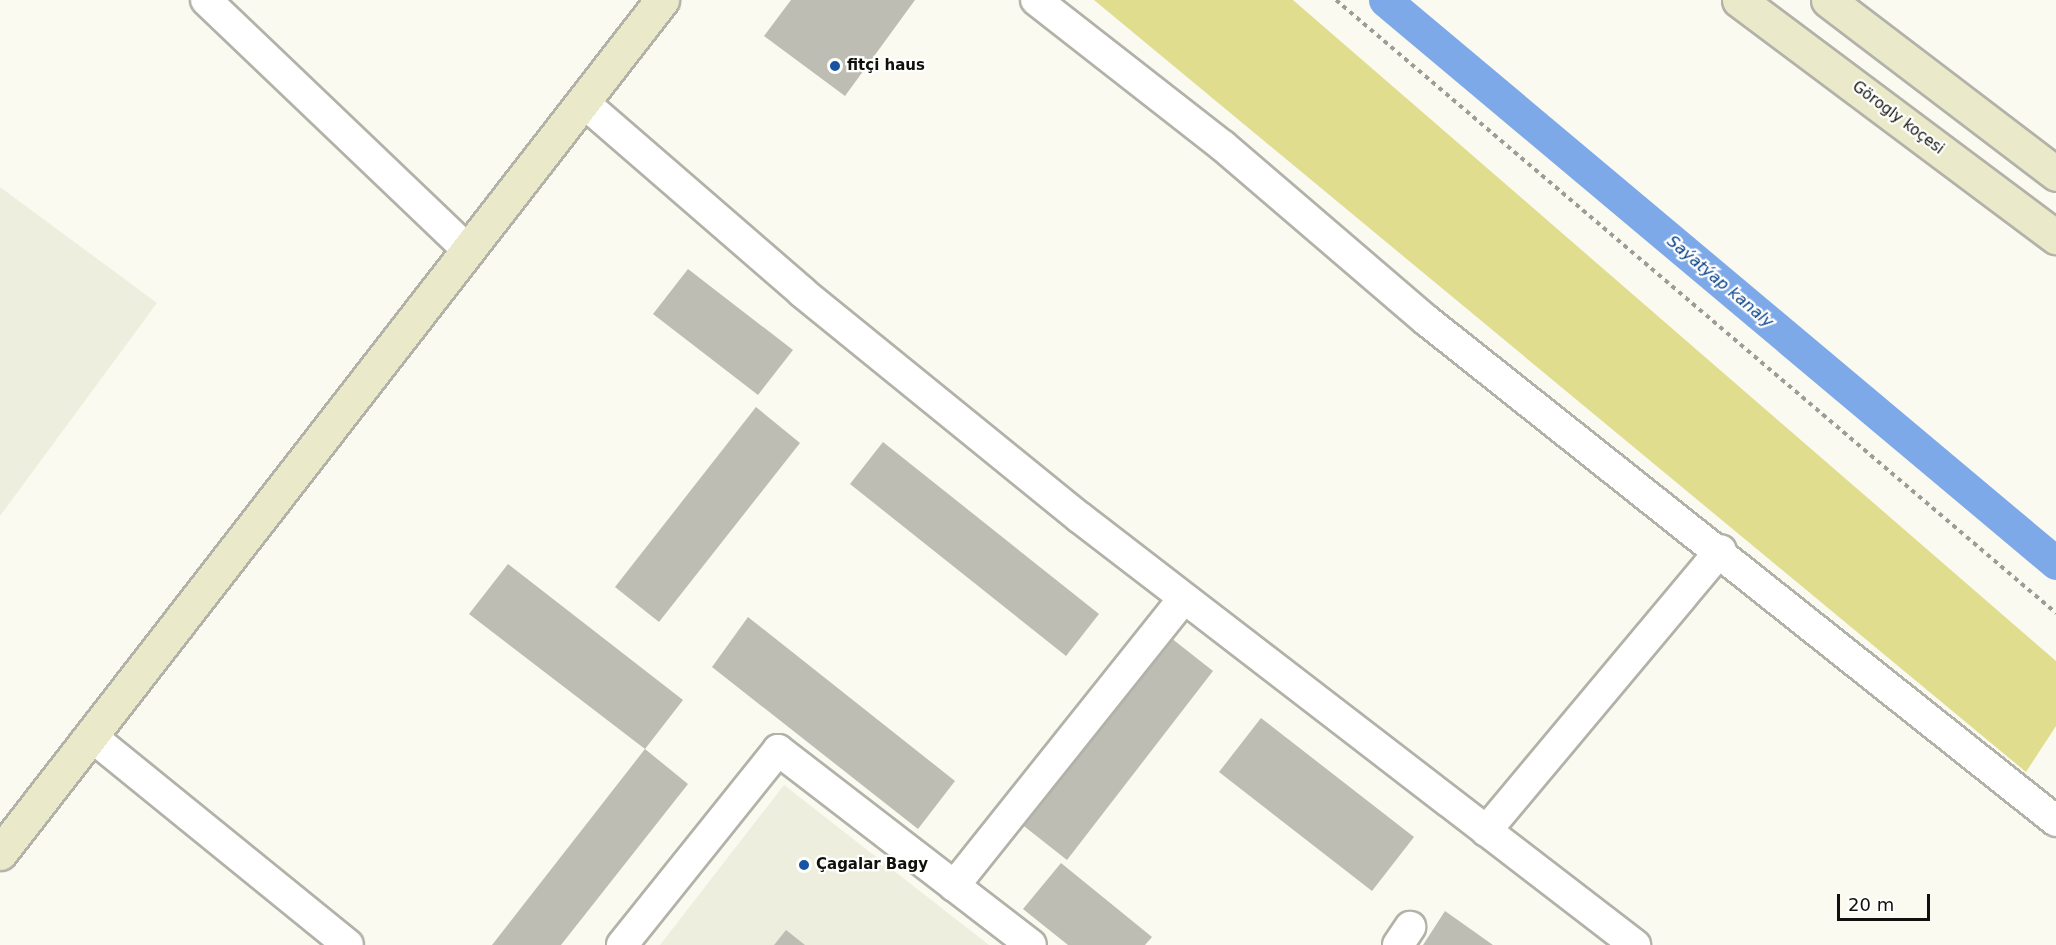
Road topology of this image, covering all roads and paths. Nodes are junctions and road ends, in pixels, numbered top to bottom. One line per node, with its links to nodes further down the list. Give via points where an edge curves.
1 (206, 0): 10 (street)
2 (662, 0): 7 (street)
3 (1036, 0): 11 (street, via 1223,146 1426,320)
4 (1336, 0): 13 (path)
5 (1739, 0): 9 (street, Görogly koçesi)
6 (1828, 0): 8 (street)
7 (583, 102): 10 (street); 12 (street, via 802,292)
8 (2056, 174)
9 (2056, 237)
10 (468, 250): 14 (street)
11 (1721, 550): 15 (street); 16 (street)
12 (1183, 599): 16 (street); 18 (street)
13 (2056, 613)
14 (91, 736): 17 (street); 19 (street)
15 (2056, 821)
16 (1486, 831): 22 (street)
17 (0, 853)
18 (954, 886): 20 (street, via 778,750); 21 (street)
19 (348, 945)
20 (622, 945)
21 (1031, 945)
22 (1635, 945)

